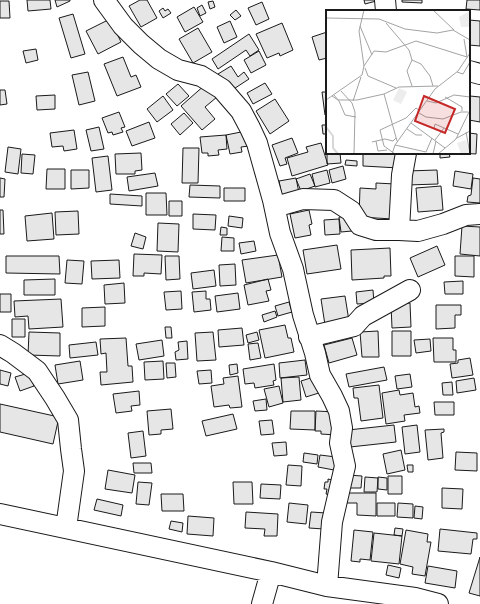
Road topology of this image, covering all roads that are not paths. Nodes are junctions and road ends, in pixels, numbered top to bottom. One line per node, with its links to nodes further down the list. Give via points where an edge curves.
1 (104, 0): 7 (street, via 123,26 159,59 178,70 201,76 222,89 241,111 257,142)
2 (385, 0): 3 (street)
3 (386, 10)
4 (470, 71): 5 (street)
5 (480, 74)
6 (406, 154): 9 (street)
7 (275, 207): 9 (street, via 303,199 334,200 351,211 360,225 376,230); 11 (street)
8 (480, 214): 9 (street, via 466,215 418,232)
9 (399, 230)
10 (410, 290): 11 (street, via 363,316 354,326)
11 (309, 337): 16 (street, via 320,375 339,411 342,428 340,443 345,466 332,522)
12 (0, 345): 14 (street, via 37,371 68,420 74,471)
13 (0, 514): 14 (street)
14 (66, 528): 15 (street)
15 (271, 572): 16 (street); 17 (street)
16 (327, 586): 18 (street, via 415,598)
17 (262, 604)
18 (438, 604)

